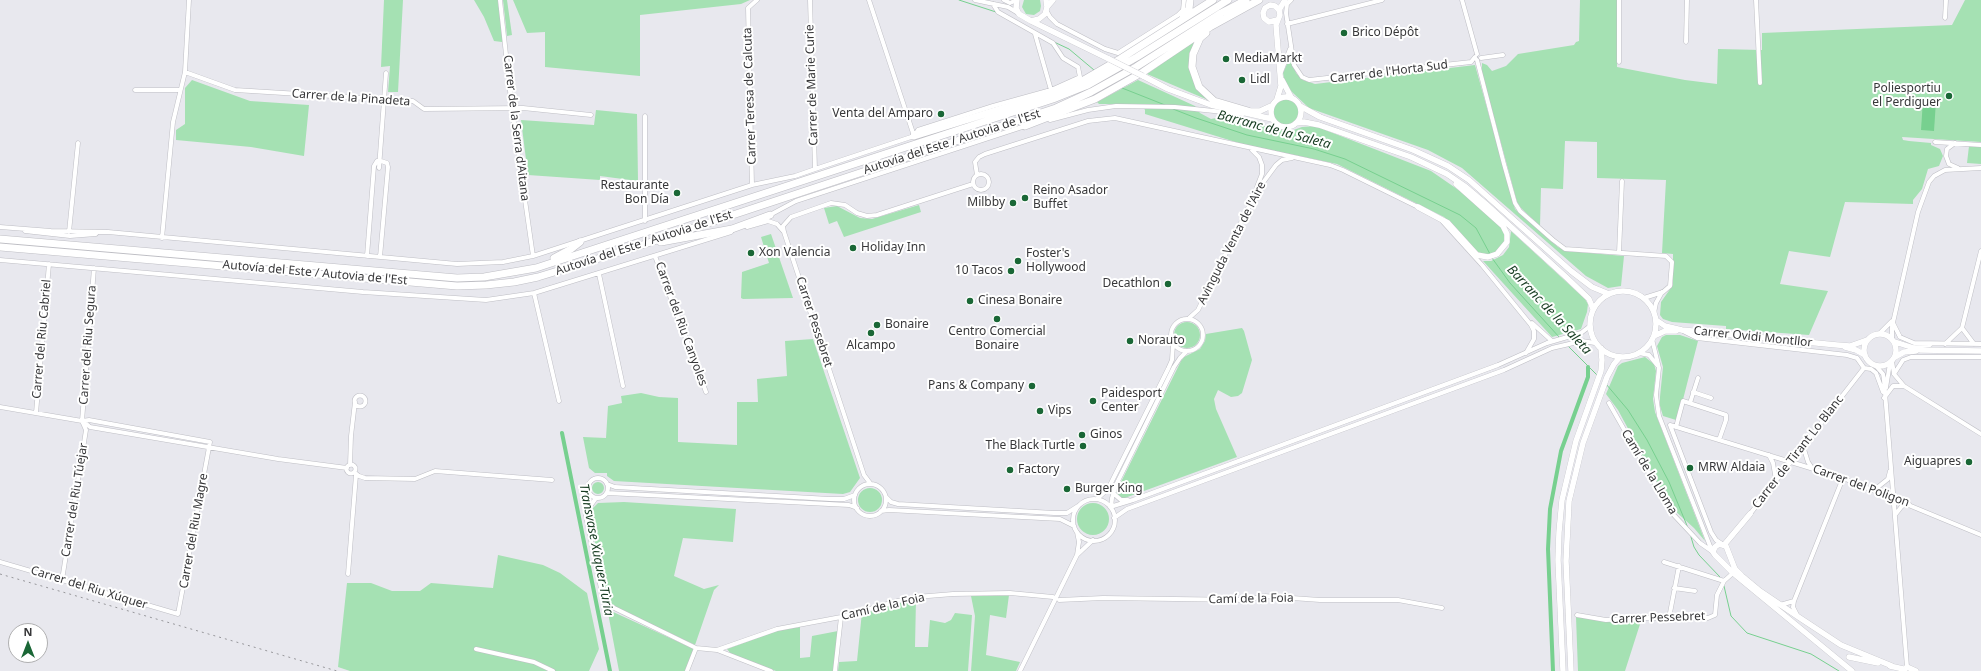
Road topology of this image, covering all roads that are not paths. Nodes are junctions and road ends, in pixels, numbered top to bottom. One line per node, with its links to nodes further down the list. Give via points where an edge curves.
1 (190, 0): 49 (street)
2 (500, 0): 62 (street, Carrer de la Serra d'Aitana)
3 (757, 0): 85 (street, Carrer Teresa de Calcuta, via 748,8)
4 (810, 0): 80 (street, Carrer de Marie Curie)
5 (869, 0): 69 (street)
6 (975, 0): 25 (street)
7 (1004, 0): 24 (street, via 1010,3)
8 (1046, 0): 28 (main road)
9 (1053, 0): 28 (main road)
10 (1184, 0): 28 (street, via 1184,6 1178,15 1118,53 1104,49 1057,24 1050,17)
11 (1190, 0): 41 (highway, via 1190,6 1185,14)
12 (1213, 0): 41 (highway)
13 (1228, 0): 46 (highway, Autovía del Este / Autovia de l'Est)
14 (1246, 0): 98 (highway, Autovía del Este / Autovia de l'Est, via 1091,92 1037,114)
15 (1259, 0): 32 (highway)
16 (1284, 0): 27 (main road); 29 (main road)
17 (1291, 0): 37 (street, via 1287,4)
18 (1382, 0): 37 (street)
19 (1462, 0): 45 (street)
20 (1619, 0): 47 (street)
21 (1687, 0): 42 (street)
22 (1756, 0): 53 (street)
23 (1946, 0): 33 (street)
24 (1017, 1): 26 (street); 30 (main road)
25 (993, 4): 26 (street); 39 (street, via 998,12)
26 (1008, 6): 30 (street)
27 (1273, 6): 29 (main road); 36 (main road, via 1267,6 1264,10 1264,18)
28 (1047, 8): 31 (main road)
29 (1279, 10): 34 (main road)
30 (1019, 14): 35 (main road)
31 (1042, 16): 35 (main road); 38 (main road)
32 (1228, 17): 51 (highway); 63 (highway, via 1200,38 1193,54 1192,67 1199,87 1214,102)
33 (1945, 18)
34 (1277, 20): 36 (main road); 40 (main road)
35 (1031, 21): 38 (main road)
36 (1269, 22): 40 (main road)
37 (1287, 24): 43 (street)
38 (1050, 30): 51 (main road, bridge)
39 (1035, 34): 52 (street, via 1053,43 1063,58 1078,67); 56 (street)
40 (1276, 34): 48 (main road)
41 (1149, 41): 46 (highway)
42 (1686, 42)
43 (1291, 47): 45 (street, Carrer de l'Horta Sud, via 1294,65 1302,77 1316,81 1471,62); 48 (street)
44 (1503, 56): 45 (street)
45 (1478, 58): 101 (street, via 1504,164 1515,203 1520,210 1566,249)
46 (1124, 61): 52 (highway, Autovía del Este / Autovia de l'Est)
47 (1618, 62)
48 (1280, 70): 57 (main road); 58 (main road, via 1281,89)
49 (185, 72): 55 (street); 59 (street, Carrer de la Pinadeta, via 235,90)
50 (386, 73): 59 (street)
51 (1143, 74): 63 (main road, via 1189,97 1211,105); 68 (highway, via 1095,99)
52 (1083, 81): 56 (street); 69 (highway); 69 (highway, Autovía del Este / Autovia de l'Est, via 1053,100)
53 (1760, 83)
54 (135, 90): 55 (street)
55 (179, 90): 95 (street, via 173,122)
56 (1051, 90): 69 (street, via 918,130)
57 (1291, 97): 58 (main road); 61 (main road)
58 (1277, 99): 60 (main road)
59 (385, 100): 62 (street, Carrer de la Pinadeta, via 414,101 424,109); 76 (street)
60 (1271, 106): 63 (main road); 66 (main road)
61 (1300, 106): 67 (main road, via 1301,115); 113 (main road, via 1320,117 1414,150 1448,166 1469,180 1571,271 1592,287)
62 (512, 109): 64 (street, Carrer de la Pinadeta); 103 (street, Carrer de la Serra d'Aitana)
63 (1250, 113): 66 (main road); 68 (street, via 1212,112 1175,107 1095,108)
64 (591, 115)
65 (645, 116): 89 (street)
66 (1272, 119): 67 (main road, via 1283,127)
67 (1296, 123): 81 (main road, via 1319,125 1411,157)
68 (1025, 126): 88 (street, via 796,201)
69 (915, 140): 80 (street); 109 (highway, Autovía del Este / Autovia de l'Est, via 536,268)
70 (1935, 142): 72 (street)
71 (78, 143): 92 (street)
72 (1956, 143): 73 (street); 78 (street, via 1947,149 1947,160 1954,167)
73 (1981, 145)
74 (1246, 147): 75 (street); 82 (street, via 1115,118 1088,121 985,154 975,162); 86 (street, via 1255,151 1261,161 1262,174)
75 (1298, 158): 86 (street, Avinguda Venta de l'Aire, via 1282,160); 87 (street, via 1343,170)
76 (381, 161): 77 (street); 102 (street, via 376,161 374,166); 105 (street, via 387,162 388,167)
77 (380, 168)
78 (1962, 168): 79 (street); 120 (street, via 1939,172 1929,182 1918,212)
79 (1981, 168)
80 (815, 169): 85 (street)
81 (1442, 171): 87 (main road, via 1503,226 1508,234 1507,242 1497,254 1488,257 1477,255 1448,223); 115 (main road, via 1466,187 1590,298)
82 (977, 175): 84 (street); 84 (street, via 987,176 989,186 981,190)
83 (1622, 182): 101 (street)
84 (973, 184): 93 (street, via 877,215 867,216 845,205 831,203 791,217 784,226)
85 (752, 185): 89 (street)
86 (1256, 192): 117 (street, Avinguda Venta de l'Aire, via 1198,310)
87 (1418, 207): 118 (street, via 1446,225)
88 (770, 215): 90 (street); 98 (highway, via 732,229)
89 (645, 221): 97 (street)
90 (750, 226): 93 (street, via 768,221 777,224); 104 (street)
91 (0, 227): 92 (street); 94 (street, via 57,235)
92 (69, 232): 94 (street)
93 (784, 232): 181 (street, Carrer Pessebret)
94 (133, 235): 95 (street)
95 (162, 238): 102 (street)
96 (0, 239): 109 (highway, Autovía del Este / Autovia de l'Est, via 457,278)
97 (580, 242): 103 (street); 109 (highway, via 560,256)
98 (639, 246): 99 (highway, Autovía del Este / Autovia de l'Est, via 538,277 486,285 457,286)
99 (0, 247)
100 (1981, 251): 122 (street)
101 (1618, 253): 111 (street, via 1666,256 1672,262 1671,282)
102 (367, 256): 105 (street)
103 (533, 256): 105 (street, via 473,264)
104 (655, 256): 110 (street); 157 (street, Carrer del Riu Canyoles)
105 (380, 257)
106 (0, 260): 107 (street)
107 (49, 264): 108 (street); 167 (street, Carrer del Riu Cabriel)
108 (94, 268): 112 (street, via 463,300 505,298); 169 (street, Carrer del Riu Segura)
109 (512, 273)
110 (599, 274): 112 (street); 155 (street)
111 (1663, 292): 114 (street); 116 (street, via 1656,303)
112 (534, 293): 162 (street)
113 (1609, 294): 114 (main road, via 1633,292); 115 (main road)
114 (1644, 298): 116 (main road)
115 (1593, 309): 121 (main road)
116 (1654, 313): 119 (main road)
117 (1188, 319): 130 (street, via 1177,322 1172,329); 140 (street, via 1198,323 1203,338 1197,347)
118 (1527, 319): 128 (street); 142 (street, via 1533,327 1534,334 1533,342)
119 (1656, 320): 123 (main road, via 1665,326); 125 (main road)
120 (1893, 321): 124 (street); 127 (street); 131 (street, via 1897,334 1904,339 1914,343)
121 (1590, 326): 128 (street, via 1581,333); 129 (main road)
122 (1962, 328): 132 (street); 133 (street)
123 (1682, 330): 125 (main road, via 1665,331); 135 (main road, Carrer Ovidi Montllor); 144 (street, Carrer Ovidi Montllor, via 1697,338)
124 (1880, 333): 126 (main road); 127 (main road)
125 (1653, 338): 143 (main road); 151 (street, Camí de la Lloma)
126 (1868, 340): 135 (main road, Carrer Ovidi Montllor, via 1850,346); 145 (main road, via 1865,344)
127 (1893, 340): 138 (main road); 149 (main road, via 1897,347)
128 (1554, 341): 142 (street)
129 (1595, 343): 136 (main road); 204 (street, via 1582,341 1560,345 1504,370 1127,509)
130 (1173, 344): 140 (street); 195 (street, via 1174,352 1170,364 1108,489)
131 (1936, 344): 132 (street); 138 (street)
132 (1945, 344): 133 (street)
133 (1974, 344): 134 (street)
134 (1981, 344)
135 (1837, 345): 137 (main road, Carrer Ovidi Montllor)
136 (1601, 348): 146 (main road); 245 (main road, via 1601,370 1574,448 1562,500 1558,560)
137 (1847, 348): 144 (street); 145 (main road, Carrer Ovidi Montllor)
138 (1910, 348): 139 (main road)
139 (1920, 350): 141 (main road); 147 (street); 149 (main road, via 1904,352)
140 (1187, 351): 190 (street, via 1174,367)
141 (1981, 351)
142 (1526, 353): 196 (street)
143 (1639, 353): 146 (main road); 151 (street, via 1649,355)
144 (1836, 353): 152 (street, Carrer Ovidi Montllor, via 1857,358)
145 (1865, 355): 150 (main road, via 1867,360)
146 (1620, 357): 246 (main road, via 1607,377 1583,443 1569,501 1566,561)
147 (1939, 357): 148 (street); 153 (street, via 1906,358)
148 (1981, 357)
149 (1893, 360): 150 (main road); 153 (street); 160 (street)
150 (1876, 366): 160 (street, via 1883,374)
151 (1659, 368): 207 (street, Camí de la Lloma, via 1656,395 1659,416)
152 (1864, 368): 160 (street, Carrer Ovidi Montllor, via 1876,373); 173 (street, Carrer de Tirant Lo Blanc)
153 (1894, 374): 156 (street)
154 (1698, 378): 158 (street)
155 (623, 386)
156 (1904, 386): 160 (street, via 1893,386); 171 (street)
157 (706, 392)
158 (1693, 392): 159 (street); 164 (street)
159 (1711, 398)
160 (1884, 398): 177 (street)
161 (355, 402): 165 (street); 165 (street, via 356,397 362,396 365,401); 168 (street)
162 (559, 402)
163 (1609, 404): 211 (street, Camí de la Lloma, via 1671,512 1700,543)
164 (1690, 404): 170 (street, via 1683,401); 172 (street, via 1726,415)
165 (361, 406): 168 (street)
166 (0, 408): 167 (street)
167 (36, 413): 169 (street)
168 (354, 415): 178 (street)
169 (82, 421): 174 (street, via 89,420 210,442); 218 (street, Carrer del Riu Túejar, via 86,430)
170 (1676, 427): 172 (street, Carrer del Poligon); 210 (street, Carrer del Poligon, via 1670,425 1712,532 1716,540)
171 (1981, 434)
172 (1720, 440): 175 (street, Carrer del Poligon)
173 (1803, 446): 176 (street, Carrer de Tirant Lo Blanc); 179 (street, via 1808,462)
174 (209, 447): 178 (street); 227 (street, Carrer del Riu Magre)
175 (1769, 455): 176 (street, Carrer del Poligon); 184 (street)
176 (1791, 461): 179 (street, Carrer del Poligon); 184 (street, Carrer de Tirant Lo Blanc)
177 (1890, 466): 188 (street, via 1888,479); 193 (street)
178 (348, 467): 180 (street, via 349,473); 180 (street, via 355,467)
179 (1813, 468): 182 (street, Carrer del Poligon)
180 (355, 473): 183 (street, via 366,478 415,479 435,471); 217 (street)
181 (864, 475): 185 (street, Carrer Pessebret); 187 (street, Carrer Pessebret)
182 (1843, 478): 188 (street, Carrer del Poligon); 224 (street)
183 (552, 480)
184 (1776, 480): 202 (street, Carrer de Tirant Lo Blanc)
185 (870, 483): 187 (street); 192 (street, via 880,486)
186 (607, 484): 189 (street); 191 (street, via 615,487 830,499 844,499); 194 (street, via 598,478 590,481 588,491)
187 (862, 486): 191 (street)
188 (1872, 489): 193 (street, Carrer del Poligon)
189 (607, 493): 194 (street); 200 (street, via 850,505)
190 (1113, 493): 196 (street, via 1121,500); 199 (street)
191 (855, 495): 200 (street)
192 (886, 497): 198 (street, via 898,504 1067,513); 201 (street, via 885,507)
193 (1893, 497): 197 (street, Carrer del Poligon); 203 (street)
194 (596, 498): 233 (street, via 586,516 604,603)
195 (1097, 499): 198 (street, via 1087,500); 199 (street)
196 (1133, 500): 199 (street)
197 (1910, 504): 203 (street, via 1902,506); 208 (street, Carrer del Poligon)
198 (1078, 506): 205 (street, via 1073,516)
199 (1111, 507): 204 (street)
200 (856, 508): 201 (street, via 868,516)
201 (881, 512): 205 (street, via 889,510 1060,519)
202 (1750, 514): 210 (main road, Carrer de Tirant Lo Blanc)
203 (1895, 516): 239 (street)
204 (1114, 518): 209 (street, via 1110,532 1105,537)
205 (1074, 526): 206 (street)
206 (1077, 532): 209 (street); 212 (street)
207 (1706, 534): 210 (street); 211 (street, Camí de la Lloma)
208 (1981, 535)
209 (1093, 540): 212 (street)
210 (1724, 546): 211 (main road, Carrer de Tirant Lo Blanc); 211 (main road, via 1724,557); 225 (main road, via 1735,569)
211 (1714, 552): 216 (main road, Camí de la Lloma)
212 (1077, 555): 244 (street)
213 (0, 562): 218 (street, Carrer del Riu Xúquer)
214 (1664, 562): 215 (street)
215 (1679, 566): 219 (street); 220 (street)
216 (1732, 573): 219 (street, Carrer Pessebret); 237 (main road, Camí de la Lloma)
217 (348, 574)
218 (62, 580): 227 (street, Carrer del Riu Xúquer)
219 (1724, 581): 231 (street, Carrer Pessebret, via 1717,595 1715,615 1708,618)
220 (1674, 588): 221 (street); 231 (street)
221 (1695, 591)
222 (1053, 597): 230 (street, Camí de la Foia, via 1010,593 942,594 898,601)
223 (1059, 600): 226 (street, Camí de la Foia, via 1246,600 1264,596 1320,600 1398,600)
224 (1794, 600): 225 (street); 229 (street, via 1793,607)
225 (1780, 605): 229 (main road)
226 (1442, 608)
227 (178, 614)
228 (1577, 615): 231 (street, Carrer Pessebret, via 1606,620)
229 (1797, 616): 232 (main road)
230 (841, 617): 235 (street, Camí de la Foia, via 777,629); 243 (street)
231 (1669, 618)
232 (1844, 646): 236 (main road, via 1850,652); 237 (main road, via 1835,650); 238 (main road)
233 (696, 648): 235 (street); 241 (street)
234 (476, 649): 240 (street, via 534,662)
235 (717, 650): 242 (street)
236 (1848, 658): 237 (main road); 238 (main road); 248 (main road, via 1848,665)
237 (1837, 659): 247 (main road, Camí de la Lloma)
238 (1892, 666): 239 (main road)
239 (1909, 670)
240 (553, 671)
241 (687, 671)
242 (771, 671)
243 (835, 671)
244 (1020, 671)
245 (1563, 671)
246 (1571, 671)
247 (1852, 671)
248 (1855, 671)

